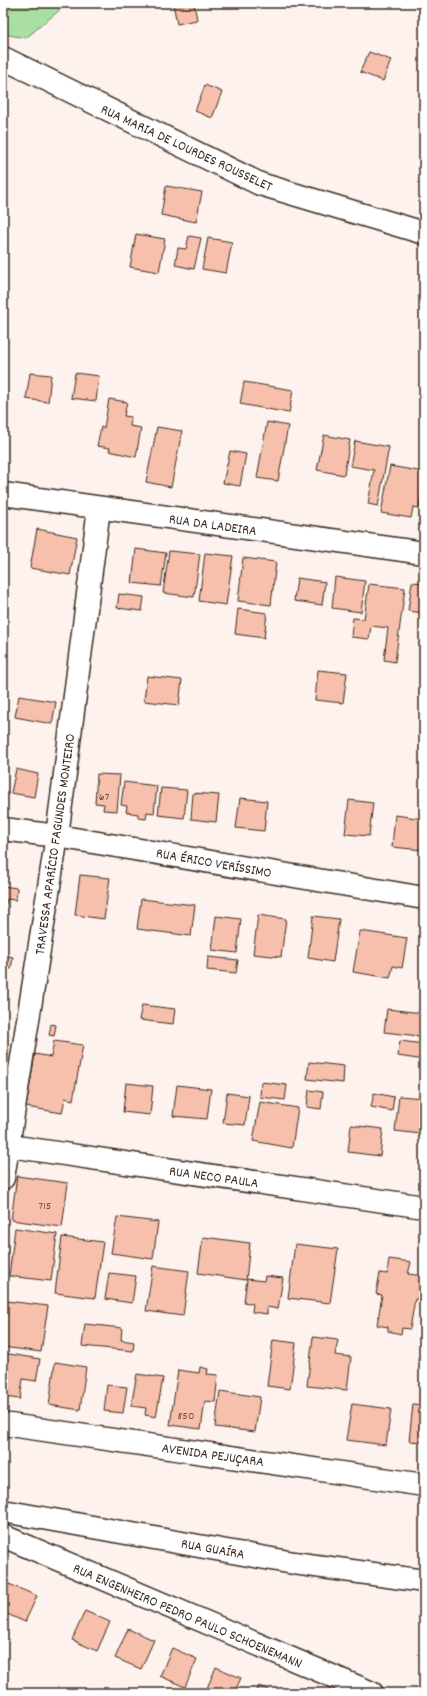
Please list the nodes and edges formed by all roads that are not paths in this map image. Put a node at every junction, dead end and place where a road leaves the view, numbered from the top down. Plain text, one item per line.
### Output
1 (3, 58) edge
2 (424, 233) edge
3 (3, 494) edge
4 (99, 508) junction
5 (424, 553) edge
6 (3, 829) edge
7 (57, 836) junction
8 (424, 898) edge
9 (5, 1146) edge
10 (3, 1178) edge
11 (424, 1207) edge
12 (3, 1424) edge
13 (424, 1485) edge
14 (3, 1511) edge
15 (3, 1536) edge
16 (424, 1581) edge
17 (372, 1693) edge

1 - 2 street, RUA MARIA DE LOURDES ROUSSELET
3 - 4 street, RUA DA LADEIRA
4 - 5 street, RUA DA LADEIRA
4 - 7 street, TRAVESSA APARÍCIO FAGUNDES MONTEIRO
6 - 7 street, RUA ÉRICO VERÍSSIMO
7 - 8 street, RUA ÉRICO VERÍSSIMO
7 - 9 street, TRAVESSA APARÍCIO FAGUNDES MONTEIRO
9 - 10 street, TRAVESSA APARÍCIO FAGUNDES MONTEIRO
9 - 11 street, RUA NECO PAULA
12 - 13 street, AVENIDA PEJUÇARA
14 - 16 street, RUA GUAÍRA
15 - 17 street, RUA ENGENHEIRO PEDRO PAULO SCHOENEMANN

